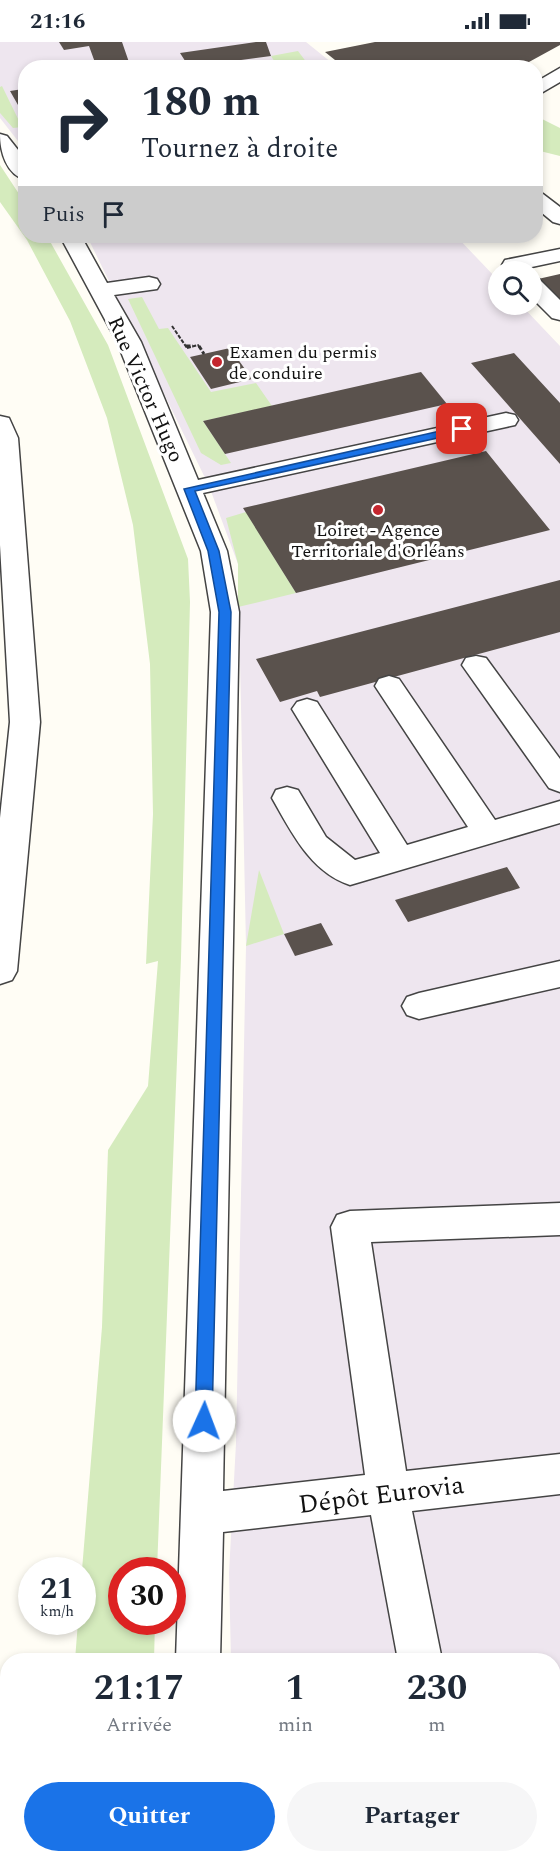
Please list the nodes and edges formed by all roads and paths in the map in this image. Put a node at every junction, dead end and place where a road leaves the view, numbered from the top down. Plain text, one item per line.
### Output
1 (560, 74) edge
2 (543, 85) edge
3 (0, 140) edge
4 (18, 164) edge
5 (543, 204) edge
6 (560, 218) edge
7 (75, 243) edge
8 (560, 255) edge
9 (532, 261) edge
10 (149, 284) dead end
11 (101, 290) junction
12 (542, 295) edge
13 (560, 313) edge
14 (172, 326) dead end
15 (204, 354) dead end
16 (506, 420) dead end
17 (0, 423) edge
18 (189, 489) junction
19 (476, 665) dead end
20 (389, 686) dead end
21 (307, 709) dead end
22 (560, 781) edge
23 (287, 798) dead end
24 (560, 812) edge
25 (488, 833) junction
26 (400, 859) junction
27 (0, 971) edge
28 (560, 974) edge
29 (419, 1006) dead end
30 (560, 1218) edge
31 (560, 1474) edge
32 (388, 1493) junction
33 (201, 1514) junction
34 (198, 1653) edge
35 (419, 1653) edge

1 - 2 street
3 - 4 street
5 - 6 street
7 - 11 street, Rue Victor Hugo
8 - 9 street
10 - 11 street
11 - 18 street, Rue Victor Hugo
12 - 13 street
14 - 15 path
16 - 18 street
17 - 27 street
18 - 33 street, Rue Victor Hugo
19 - 22 street
20 - 25 street
21 - 26 street
23 - 26 street
24 - 25 street
25 - 26 street
28 - 29 street
30 - 32 street
31 - 32 street, Dépôt Eurovia
32 - 33 street, Dépôt Eurovia
32 - 35 street
33 - 34 street, Rue Victor Hugo

